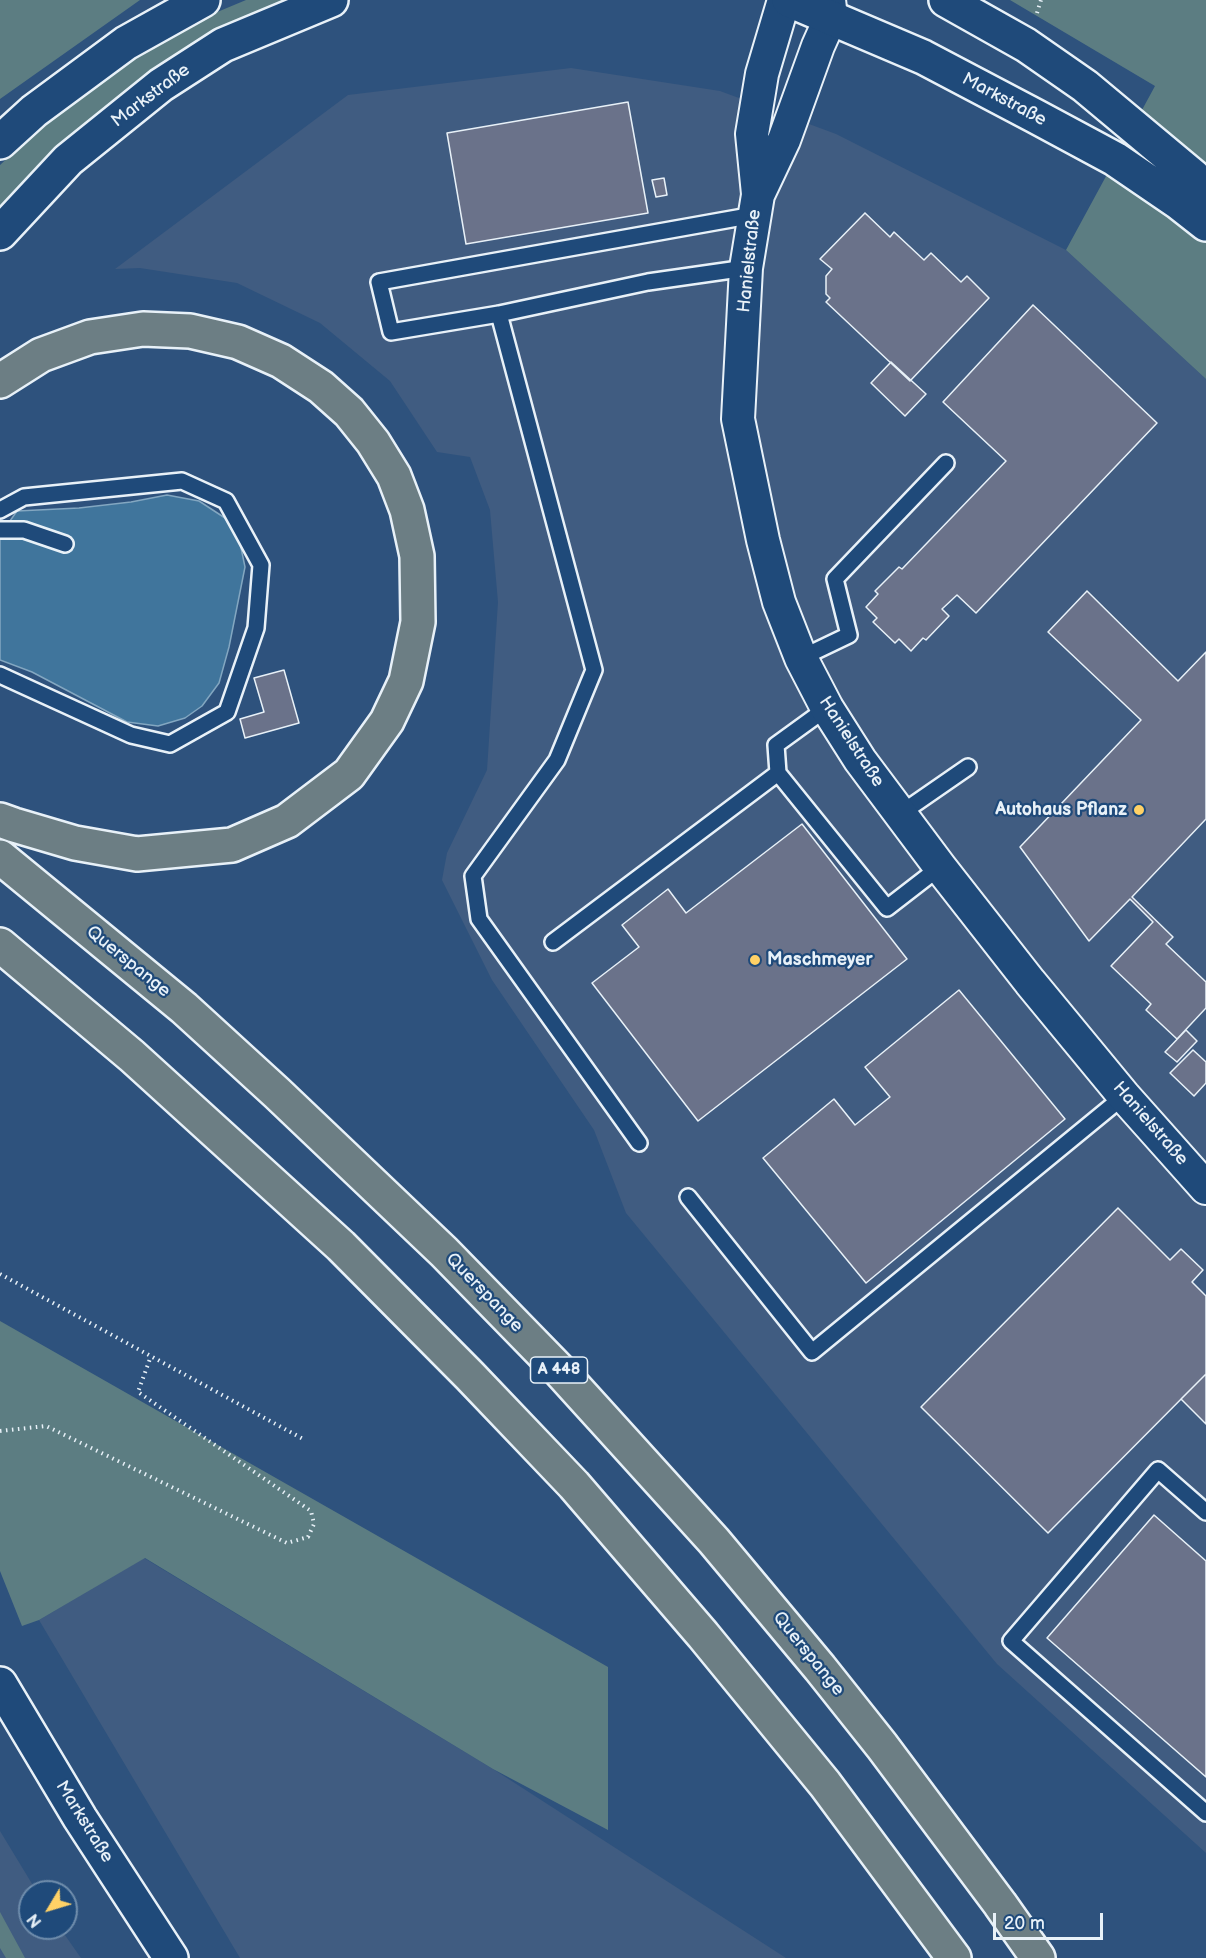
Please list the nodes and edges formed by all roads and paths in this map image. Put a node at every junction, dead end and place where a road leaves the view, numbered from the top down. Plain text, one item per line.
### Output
1 (203, 0) edge
2 (331, 0) edge
3 (784, 0) edge
4 (789, 0) edge
5 (946, 0) edge
6 (830, 8) edge
7 (0, 142) edge
8 (1206, 190) edge
9 (756, 205) junction
10 (1206, 224) edge
11 (0, 233) edge
12 (746, 268) junction
13 (499, 314) junction
14 (0, 381) edge
15 (946, 463) dead end
16 (0, 510) edge
17 (0, 530) edge
18 (65, 544) dead end
19 (801, 658) junction
20 (0, 675) edge
21 (826, 708) junction
22 (968, 767) dead end
23 (778, 773) junction
24 (900, 814) junction
25 (0, 820) edge
26 (0, 857) edge
27 (940, 867) junction
28 (553, 942) dead end
29 (0, 945) edge
30 (1124, 1096) junction
31 (639, 1143) dead end
32 (1206, 1188) edge
33 (687, 1197) dead end
34 (0, 1274) edge
35 (151, 1356) junction
36 (0, 1431) edge
37 (305, 1440) dead end
38 (1206, 1512) edge
39 (0, 1684) edge
40 (1206, 1813) edge
41 (171, 1958) edge
42 (954, 1958) edge
43 (1038, 1958) edge

1 - 7 main road
2 - 11 main road, Markstraße
3 - 9 street, Hanielstraße
4 - 6 main road, Markstraße
5 - 8 main road
6 - 9 street, Hanielstraße
6 - 10 main road, Markstraße
9 - 12 street, Hanielstraße
9 - 13 lane
12 - 13 lane
12 - 19 street, Hanielstraße
13 - 31 lane
14 - 25 highway
15 - 19 lane
16 - 20 lane
17 - 18 lane
19 - 21 street, Hanielstraße
21 - 23 lane
21 - 24 street, Hanielstraße
22 - 24 lane
23 - 27 lane
23 - 28 lane
24 - 27 street, Hanielstraße
26 - 43 highway, Querspange / A 448
27 - 30 street, Hanielstraße
29 - 42 highway
30 - 32 street, Hanielstraße
30 - 33 lane
34 - 35 path
35 - 36 path
35 - 37 path
38 - 40 lane
39 - 41 main road, Markstraße

